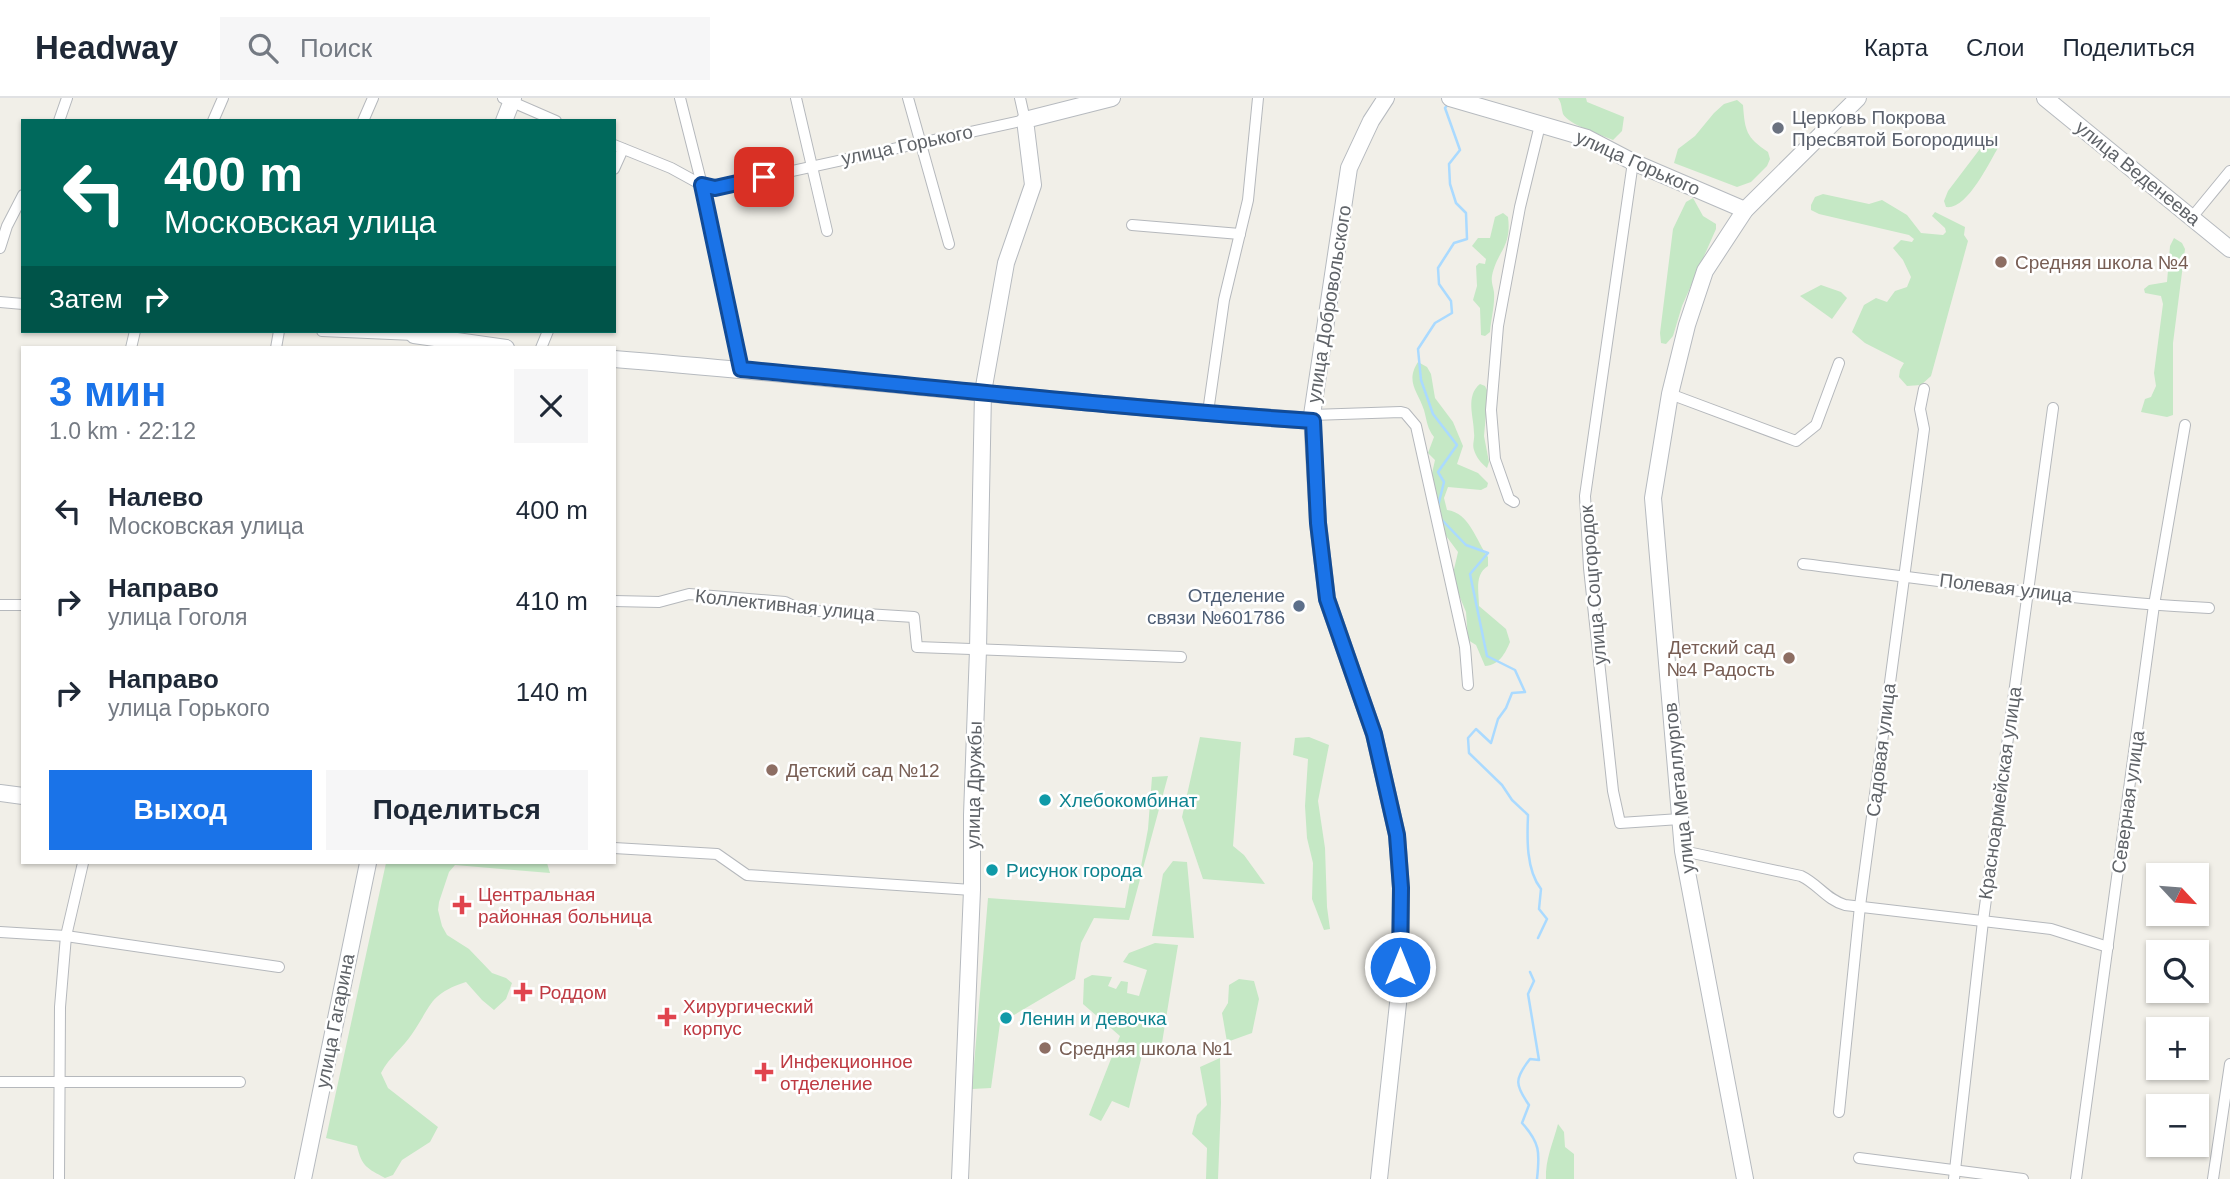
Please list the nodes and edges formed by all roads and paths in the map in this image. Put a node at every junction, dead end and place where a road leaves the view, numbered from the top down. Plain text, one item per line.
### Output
1 (67, 98) edge
2 (223, 98) edge
3 (373, 98) edge
4 (680, 98) edge
5 (796, 98) edge
6 (908, 98) edge
7 (1020, 98) edge
8 (1112, 98) edge
9 (1258, 98) edge
10 (1386, 98) edge
11 (1858, 98) edge
12 (2045, 98) edge
13 (509, 99) edge
14 (1454, 99) edge
15 (2063, 103) edge
16 (60, 119) edge
17 (214, 119) edge
18 (364, 119) edge
19 (504, 119) edge
20 (552, 119) edge
21 (1025, 120) junction
22 (1540, 125) junction
23 (919, 142) junction
24 (619, 147) edge
25 (1633, 162) junction
26 (812, 167) junction
27 (2230, 170) edge
28 (702, 185) junction
29 (21, 199) edge
30 (1745, 209) junction
31 (2193, 216) junction
32 (1132, 225) dead end
33 (827, 231) dead end
34 (1240, 234) junction
35 (949, 244) dead end
36 (0, 248) edge
37 (2230, 249) edge
38 (0, 302) edge
39 (21, 304) edge
40 (348, 333) edge
41 (414, 338) edge
42 (488, 346) edge
43 (616, 359) edge
44 (1839, 362) dead end
45 (741, 369) junction
46 (1924, 389) dead end
47 (983, 391) junction
48 (1670, 394) junction
49 (2053, 408) dead end
50 (1208, 412) junction
51 (1313, 418) junction
52 (2185, 425) dead end
53 (1514, 502) dead end
54 (1803, 564) dead end
55 (1903, 576) junction
56 (2027, 592) junction
57 (616, 601) edge
58 (0, 605) edge
59 (2154, 605) junction
60 (21, 606) edge
61 (2209, 608) dead end
62 (978, 650) junction
63 (1181, 657) dead end
64 (1468, 685) dead end
65 (0, 793) edge
66 (21, 796) edge
67 (1680, 818) junction
68 (616, 848) edge
69 (1683, 851) junction
70 (83, 864) edge
71 (368, 864) edge
72 (972, 890) junction
73 (1860, 906) junction
74 (1983, 921) junction
75 (0, 932) edge
76 (66, 936) junction
77 (2108, 947) junction
78 (279, 967) dead end
79 (2230, 1064) edge
80 (0, 1082) edge
81 (59, 1082) junction
82 (240, 1082) dead end
83 (1839, 1112) dead end
84 (1859, 1158) dead end
85 (1954, 1175) edge
86 (59, 1179) edge
87 (303, 1179) edge
88 (960, 1179) edge
89 (1379, 1179) edge
90 (1745, 1179) edge
91 (2023, 1179) edge
92 (2076, 1179) edge
93 (2213, 1179) edge

1 - 16 street
2 - 17 street
3 - 18 street
4 - 28 street
5 - 26 street
6 - 23 street
7 - 21 street
8 - 21 street, улица Горького
9 - 34 street
10 - 51 street, улица Добровольского
11 - 30 street, улица Металлургов
12 - 15 street, улица Веденеева
13 - 19 street
13 - 20 street
14 - 22 street, улица Горького
15 - 31 street, улица Веденеева
21 - 23 street, улица Горького
21 - 47 street, улица Дружбы
22 - 25 street, улица Горького
22 - 53 street
23 - 26 street, улица Горького
23 - 35 street
24 - 28 street
25 - 30 street, улица Горького
25 - 67 street, улица Соцгородок
26 - 28 street, улица Горького
26 - 33 street
27 - 31 street
28 - 45 street
29 - 36 street
30 - 48 street, улица Металлургов
31 - 37 street, улица Веденеева
32 - 34 street
34 - 50 street
38 - 39 street
40 - 41 street
41 - 42 street
43 - 45 street
44 - 48 street
45 - 47 street
46 - 55 street, Садовая улица
47 - 50 street
47 - 62 street, улица Дружбы
48 - 67 street, улица Металлургов
49 - 56 street, Красноармейская улица
50 - 51 street
51 - 64 street
51 - 89 street, улица Добровольского
52 - 59 street, Северная улица
54 - 55 street, Полевая улица
55 - 56 street, Полевая улица
55 - 73 street, Садовая улица
56 - 59 street, Полевая улица
56 - 74 street, Красноармейская улица
57 - 62 street, Коллективная улица
58 - 60 street
59 - 61 street, Полевая улица
59 - 77 street, Северная улица
62 - 63 street, Коллективная улица
62 - 72 street, улица Дружбы
65 - 66 street
67 - 69 street, улица Металлургов
68 - 72 street
69 - 73 street
69 - 90 street, улица Металлургов
70 - 76 street
71 - 87 street, улица Гагарина
72 - 88 street, улица Дружбы
73 - 74 street
73 - 83 street, Садовая улица
74 - 77 street
74 - 85 street, Красноармейская улица
75 - 76 street
76 - 78 street
76 - 81 street
77 - 92 street, Северная улица
79 - 93 street
80 - 81 street
81 - 82 street
81 - 86 street
84 - 85 street
85 - 91 street

